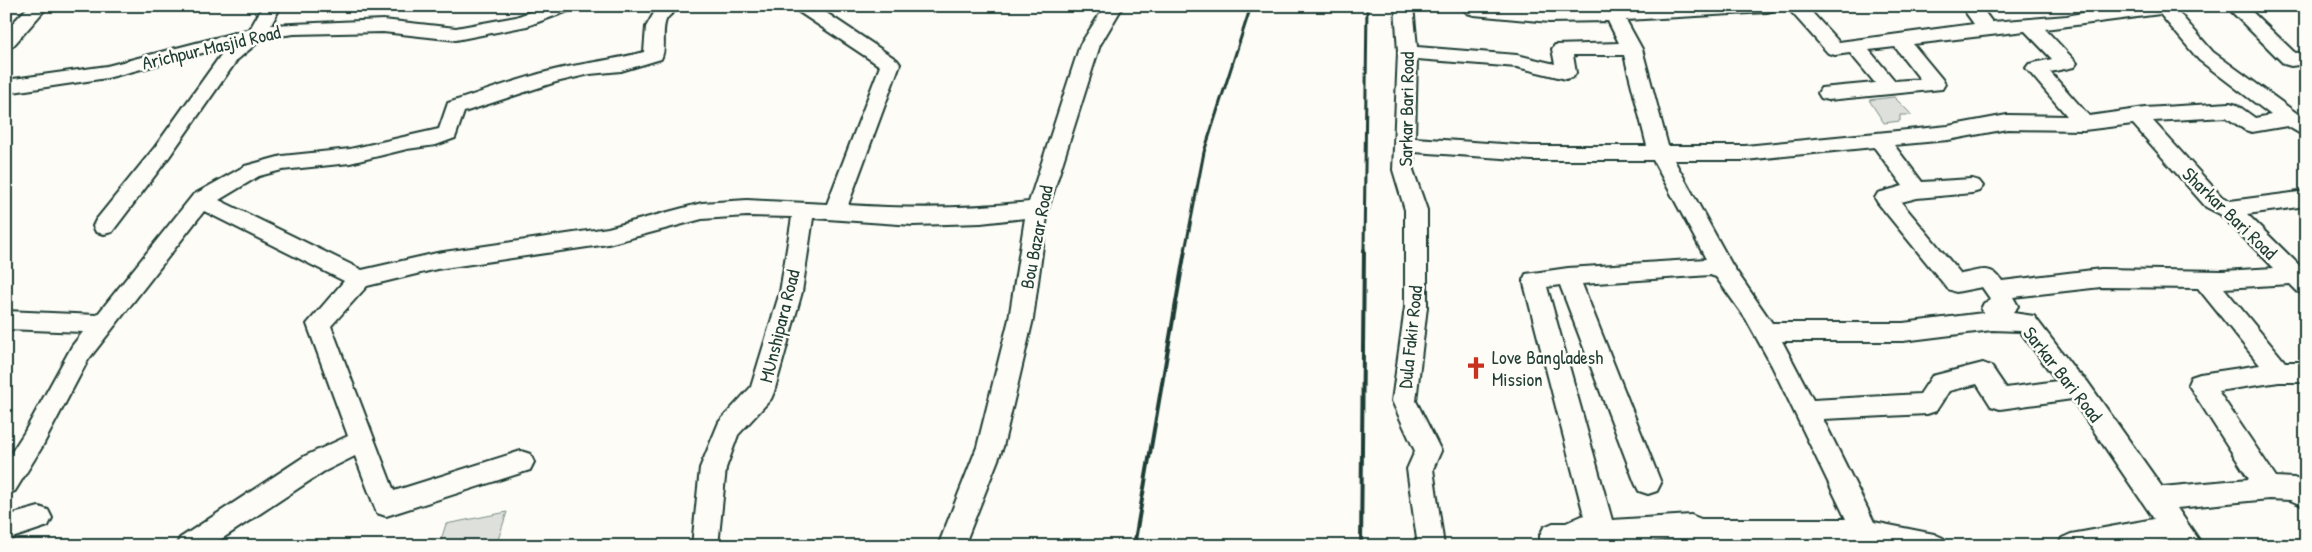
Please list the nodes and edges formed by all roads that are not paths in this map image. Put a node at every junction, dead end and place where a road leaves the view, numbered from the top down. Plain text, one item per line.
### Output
1 (39, 6) edge
2 (272, 6) edge
3 (564, 6) edge
4 (671, 6) edge
5 (803, 6) edge
6 (1114, 6) edge
7 (1404, 6) edge
8 (1470, 6) edge
9 (1767, 6) edge
10 (1795, 6) edge
11 (1970, 6) edge
12 (2053, 6) edge
13 (2158, 6) edge
14 (2163, 6) edge
15 (2235, 6) edge
16 (1670, 9) edge
17 (1520, 10) edge
18 (1547, 11) edge
19 (1614, 15) junction
20 (2067, 22) junction
21 (2030, 25) junction
22 (1987, 28) junction
23 (257, 33) junction
24 (1900, 40) junction
25 (6, 42) edge
26 (1855, 46) junction
27 (1632, 49) junction
28 (1408, 52) junction
29 (2306, 58) edge
30 (6, 87) edge
31 (1890, 88) junction
32 (1828, 93) dead end
33 (2138, 117) junction
34 (2084, 122) junction
35 (2298, 124) edge
36 (1879, 140) junction
37 (1405, 144) junction
38 (1660, 152) junction
39 (1972, 186) dead end
40 (1917, 190) junction
41 (201, 200) junction
42 (2299, 200) dead end
43 (1037, 209) junction
44 (2228, 209) junction
45 (804, 210) junction
46 (1416, 210) joint
47 (835, 212) junction
48 (104, 226) dead end
49 (1724, 271) junction
50 (1568, 276) junction
51 (360, 279) junction
52 (2203, 279) junction
53 (2302, 279) edge
54 (1996, 290) junction
55 (6, 320) edge
56 (2002, 322) junction
57 (104, 324) junction
58 (1765, 332) junction
59 (2279, 372) junction
60 (2306, 372) edge
61 (2078, 388) junction
62 (1807, 410) junction
63 (362, 441) junction
64 (521, 462) dead end
65 (6, 483) edge
66 (1648, 483) dead end
67 (2269, 488) junction
68 (2306, 496) edge
69 (2155, 499) junction
70 (39, 518) dead end
71 (6, 528) edge
72 (1865, 531) junction
73 (2183, 536) edge
74 (1699, 538) edge
75 (1553, 541) edge
76 (2112, 542) edge
77 (190, 546) edge
78 (705, 546) edge
79 (951, 546) edge
80 (1431, 546) edge
81 (1934, 546) edge
82 (2071, 546) edge

1 - 25 street
2 - 23 street
3 - 23 street, Arichpur Masjid Road
4 - 41 street
5 - 47 street
6 - 43 street, Bou Bazar Road
7 - 28 street, Sarkar Bari Road
8 - 17 street
9 - 16 street
10 - 26 street
11 - 22 street
12 - 20 street
13 - 20 street
14 - 35 street
15 - 29 street
16 - 19 street
17 - 18 street
18 - 19 street
19 - 27 street
20 - 21 street
21 - 22 street
21 - 34 street
22 - 24 street
23 - 30 street, Arichpur Masjid Road
23 - 48 street
24 - 26 street
24 - 31 street
26 - 31 street
27 - 28 street
27 - 38 street
28 - 37 street, Sarkar Bari Road
31 - 32 street
33 - 34 street
33 - 35 street
33 - 44 street, Sharkar Bari Road
34 - 36 street
36 - 38 street
36 - 40 street
37 - 38 street
37 - 46 street, Sarkar Bari Road
38 - 49 street
39 - 40 street
40 - 54 street
41 - 51 street
41 - 57 street
42 - 44 street
43 - 47 street
43 - 79 street, Bou Bazar Road
44 - 53 street, Sharkar Bari Road
45 - 47 street
45 - 51 street
45 - 78 street, MUnshipara Road
46 - 80 street, Dula Fakir Road
49 - 50 street
49 - 58 street
50 - 66 street
50 - 75 street
51 - 63 street
52 - 53 street
52 - 54 street
52 - 59 street
54 - 56 street, Sarkar Bari Road
55 - 57 street
56 - 58 street
56 - 61 street, Sarkar Bari Road
57 - 65 street
58 - 62 street
59 - 60 street
59 - 67 street
61 - 62 street
61 - 69 street, Sarkar Bari Road
62 - 72 street
63 - 64 street
63 - 77 street
67 - 68 street
67 - 69 street
69 - 73 street, Sarkar Bari Road
70 - 71 street
72 - 74 street
72 - 81 street
73 - 76 street, Sarkar Bari Road
74 - 75 street
76 - 82 street, Sarkar Bari Road

